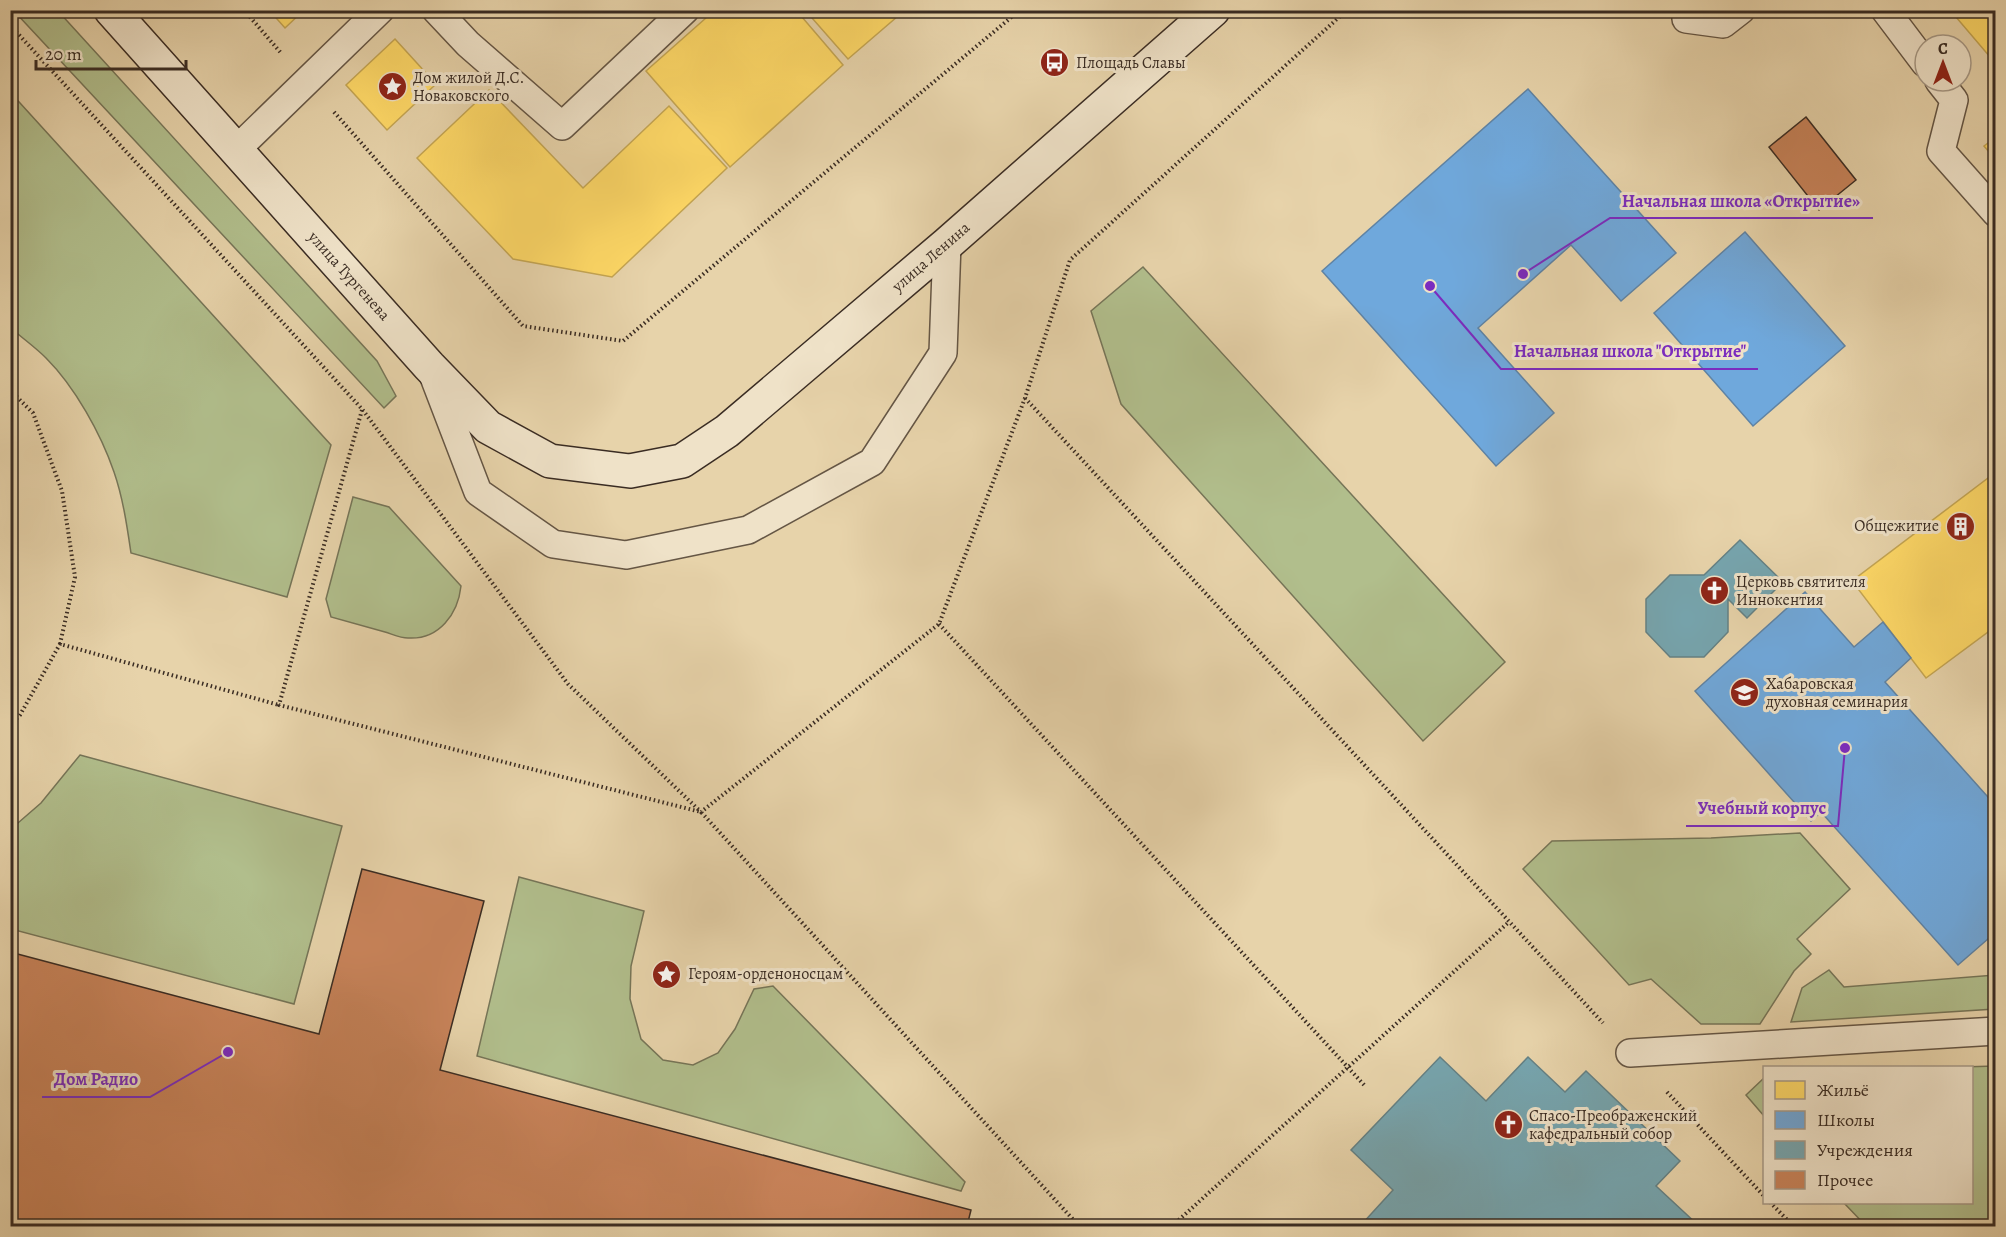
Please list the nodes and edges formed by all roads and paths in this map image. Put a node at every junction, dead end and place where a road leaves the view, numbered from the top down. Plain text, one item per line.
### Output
1 (111, 10) edge
2 (244, 10) edge
3 (381, 10) edge
4 (436, 10) edge
5 (685, 10) edge
6 (1020, 10) edge
7 (1213, 10) edge
8 (1337, 10) edge
9 (1347, 10) edge
10 (1741, 10) edge
11 (1885, 10) edge
12 (1341, 15) junction
13 (1686, 20) dead end
14 (10, 25) edge
15 (1913, 47) edge
16 (306, 81) junction
17 (1949, 93) edge
18 (236, 150) junction
19 (1995, 213) edge
20 (947, 244) junction
21 (429, 366) junction
22 (10, 390) edge
23 (1025, 398) junction
24 (362, 409) junction
25 (630, 471) joint
26 (939, 624) junction
27 (60, 644) junction
28 (279, 705) junction
29 (10, 725) edge
30 (701, 812) junction
31 (1995, 1031) edge
32 (1630, 1053) dead end
33 (1348, 1067) junction
34 (1366, 1087) dead end
35 (1771, 1204) edge
36 (1079, 1227) edge
37 (1172, 1227) edge
38 (1792, 1227) edge

1 - 18 main road, улица Тургенева
2 - 16 path
3 - 16 lane
4 - 5 lane
6 - 16 path
7 - 20 main road, улица Ленина
8 - 12 path
9 - 12 path
10 - 13 lane
11 - 15 lane
12 - 23 path
14 - 24 path
16 - 18 lane
17 - 19 lane
18 - 21 main road, улица Тургенева
20 - 21 lane
20 - 25 main road, улица Ленина
21 - 25 main road, улица Тургенева
22 - 27 path
23 - 26 path
23 - 33 path
24 - 28 path
24 - 30 path
26 - 30 path
26 - 33 path
27 - 28 path
27 - 29 path
28 - 30 path
30 - 36 path
31 - 32 lane
33 - 34 path
33 - 37 path
35 - 38 path

